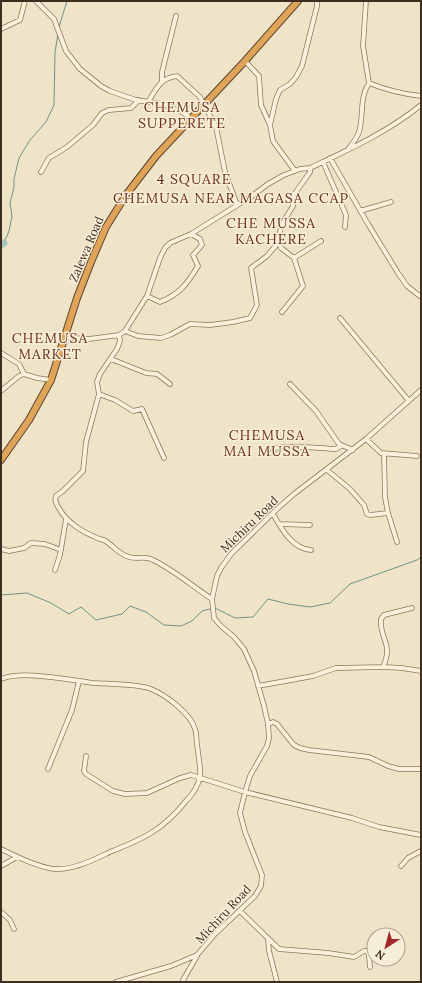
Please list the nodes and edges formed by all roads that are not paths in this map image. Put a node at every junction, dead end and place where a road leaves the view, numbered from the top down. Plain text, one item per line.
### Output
1 (25, 1) edge
2 (36, 1) edge
3 (298, 1) edge
4 (317, 1) edge
5 (366, 1) edge
6 (176, 16) dead end
7 (1, 29) edge
8 (245, 61) junction
9 (162, 81) junction
10 (369, 83) junction
11 (421, 96) edge
12 (139, 100) junction
13 (148, 102) junction
14 (204, 103) junction
15 (421, 105) edge
16 (191, 118) junction
17 (270, 125) junction
18 (349, 149) junction
19 (330, 158) junction
20 (323, 162) junction
21 (310, 168) junction
22 (295, 171) junction
23 (41, 172) dead end
24 (391, 202) dead end
25 (237, 205) junction
26 (360, 211) junction
27 (345, 228) dead end
28 (191, 234) junction
29 (321, 241) dead end
30 (278, 243) junction
31 (294, 258) junction
32 (147, 296) junction
33 (421, 297) edge
34 (282, 312) dead end
35 (340, 318) dead end
36 (125, 331) junction
37 (118, 335) junction
38 (64, 336) junction
39 (1, 353) edge
40 (111, 359) junction
41 (24, 374) junction
42 (50, 380) junction
43 (170, 384) dead end
44 (290, 384) dead end
45 (421, 390) edge
46 (1, 391) edge
47 (99, 394) junction
48 (409, 401) junction
49 (366, 439) junction
50 (341, 446) junction
51 (352, 450) junction
52 (272, 453) dead end
53 (384, 454) junction
54 (416, 456) dead end
55 (164, 458) dead end
56 (1, 460) edge
57 (327, 470) junction
58 (388, 513) junction
59 (273, 514) junction
60 (66, 519) junction
61 (279, 524) junction
62 (310, 525) dead end
63 (397, 542) dead end
64 (1, 549) edge
65 (61, 550) junction
66 (312, 550) dead end
67 (55, 570) dead end
68 (212, 599) junction
69 (412, 608) dead end
70 (383, 667) junction
71 (421, 671) edge
72 (1, 679) edge
73 (79, 681) junction
74 (258, 686) junction
75 (268, 724) junction
76 (86, 756) dead end
77 (48, 769) dead end
78 (421, 769) edge
79 (200, 777) junction
80 (245, 792) junction
81 (421, 835) edge
82 (1, 849) edge
83 (421, 851) edge
84 (16, 857) junction
85 (1, 866) edge
86 (401, 866) dead end
87 (240, 911) junction
88 (1, 912) edge
89 (14, 929) dead end
90 (268, 940) junction
91 (366, 951) edge
92 (197, 955) junction
93 (183, 981) edge
94 (116, 982) edge
95 (277, 982) edge

1 - 7 street
2 - 12 street
3 - 8 highway, Zalewa Road
4 - 17 street
5 - 10 street
6 - 9 street
8 - 14 highway, Zalewa Road
8 - 17 street
9 - 13 street
9 - 14 street
10 - 11 street
10 - 18 street
12 - 13 street
12 - 23 street
13 - 16 street
14 - 16 highway, Zalewa Road
14 - 25 street
15 - 18 street
16 - 38 highway, Zalewa Road
17 - 22 street
18 - 19 street
19 - 20 street
19 - 26 street
20 - 21 street
20 - 27 street
21 - 22 street
21 - 30 street
22 - 25 street
24 - 26 street
25 - 28 street
26 - 33 street
28 - 32 street
28 - 32 street
29 - 31 street
30 - 31 street
30 - 36 street
31 - 34 street
32 - 36 street
35 - 48 street
36 - 37 street
37 - 38 street
37 - 40 street
38 - 42 highway, Zalewa Road
39 - 41 street
40 - 43 street
40 - 47 street
41 - 42 street
41 - 46 street
42 - 56 highway, Zalewa Road
44 - 50 street
45 - 48 street, Michiru Road
47 - 55 street
47 - 60 street
48 - 49 street, Michiru Road
49 - 51 street, Michiru Road
49 - 53 street
50 - 51 street
50 - 52 street
51 - 57 street, Michiru Road
53 - 54 street
53 - 58 street
57 - 58 street
57 - 59 street, Michiru Road
58 - 63 street
59 - 61 street
59 - 68 street, Michiru Road
60 - 65 street
60 - 68 street
61 - 62 street
61 - 66 street
64 - 65 street
65 - 67 street
68 - 74 street, Michiru Road
69 - 70 street
70 - 71 street
70 - 74 street
72 - 73 street
73 - 77 street
73 - 79 street
74 - 75 street, Michiru Road
75 - 78 street
75 - 80 street, Michiru Road
76 - 79 street
79 - 80 street
79 - 84 street
80 - 81 street
80 - 87 street, Michiru Road
82 - 84 street
83 - 86 street
84 - 85 street
87 - 90 street
87 - 92 street, Michiru Road
88 - 89 street
90 - 91 street
90 - 95 street
92 - 93 street
92 - 94 street, Michiru Road

